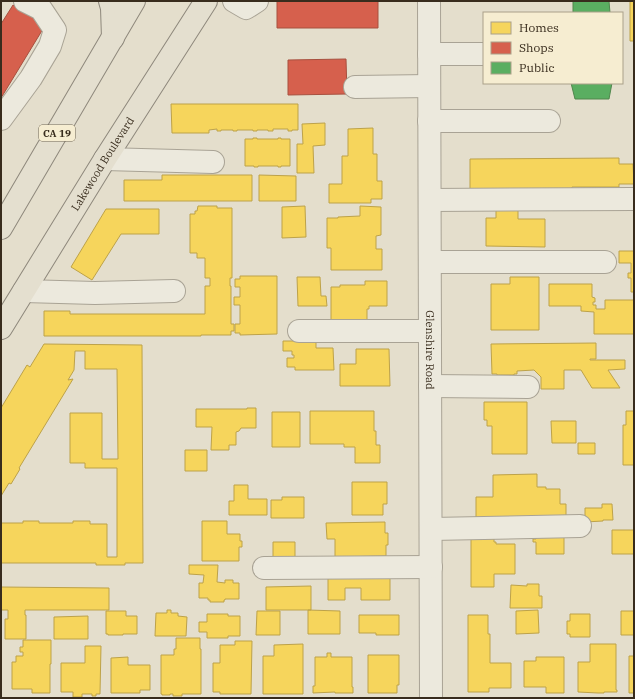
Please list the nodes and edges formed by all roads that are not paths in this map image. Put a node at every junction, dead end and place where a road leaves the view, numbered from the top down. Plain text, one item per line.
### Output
1 (25, 1) edge
2 (110, 1) edge
3 (134, 1) edge
4 (206, 1) edge
5 (234, 1) edge
6 (257, 1) edge
7 (429, 1) edge
8 (113, 38) junction
9 (429, 54) junction
10 (483, 54) edge
11 (430, 86) junction
12 (355, 87) dead end
13 (1, 120) edge
14 (430, 121) junction
15 (549, 121) dead end
16 (105, 159) junction
17 (213, 162) dead end
18 (634, 199) edge
19 (430, 200) junction
20 (1, 228) edge
21 (430, 262) junction
22 (605, 262) dead end
23 (174, 290) dead end
24 (24, 291) junction
25 (1, 328) edge
26 (299, 331) dead end
27 (430, 331) junction
28 (430, 386) junction
29 (528, 387) dead end
30 (580, 526) dead end
31 (431, 529) junction
32 (431, 567) junction
33 (264, 568) dead end
34 (431, 698) edge

1 - 13 street
2 - 8 main road
3 - 8 main road, CA 19
4 - 16 main road, Lakewood Boulevard
5 - 6 street
7 - 9 street, Glenshire Road
8 - 20 main road, CA 19
9 - 10 street
9 - 11 street, Glenshire Road
11 - 12 street
11 - 14 street, Glenshire Road
14 - 15 street
14 - 19 street, Glenshire Road
16 - 17 street
16 - 24 main road, Lakewood Boulevard
18 - 19 street
19 - 21 street, Glenshire Road
21 - 22 street
21 - 27 street, Glenshire Road
23 - 24 street
24 - 25 main road, Lakewood Boulevard
26 - 27 street
27 - 28 street, Glenshire Road
28 - 29 street
28 - 31 street, Glenshire Road
30 - 31 street
31 - 32 street, Glenshire Road
32 - 33 street
32 - 34 street, Glenshire Road

